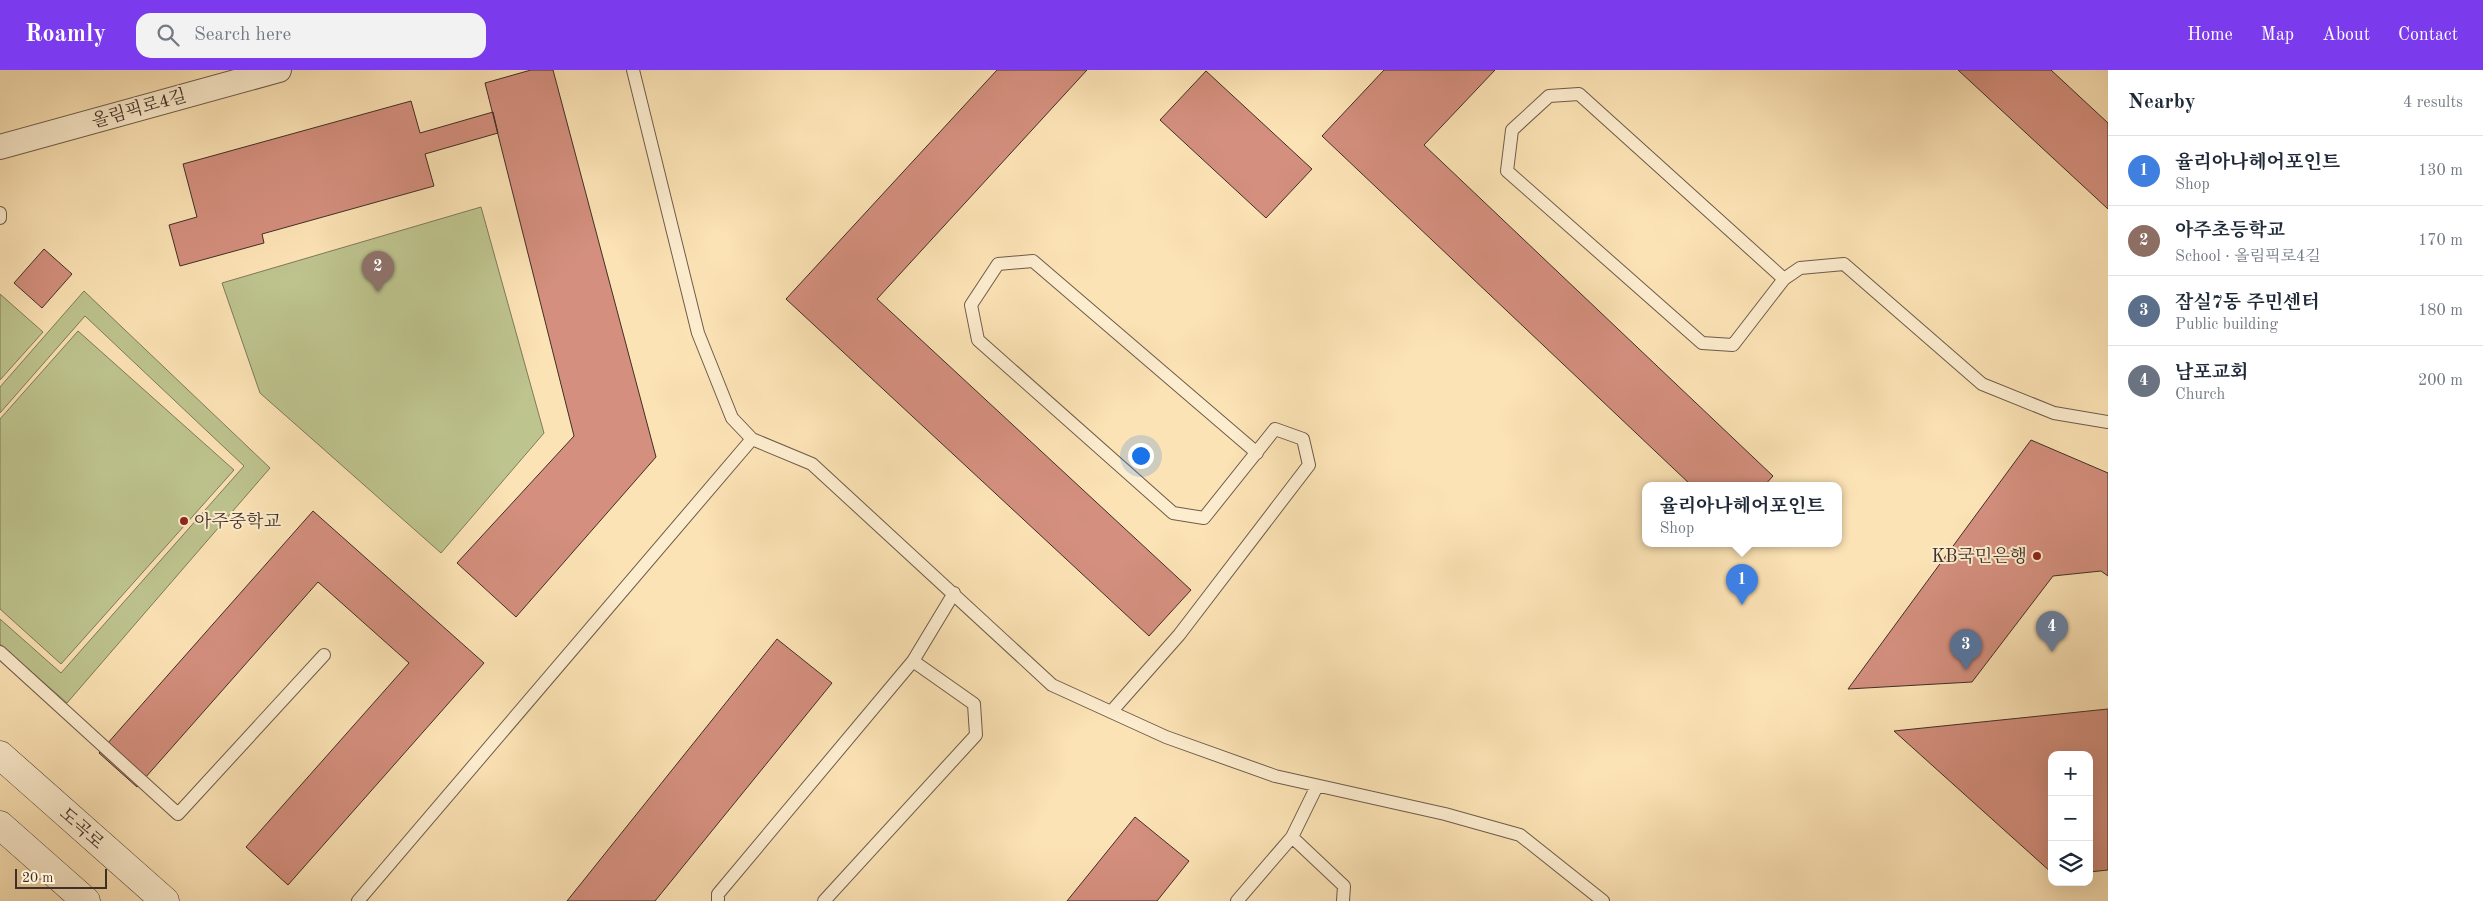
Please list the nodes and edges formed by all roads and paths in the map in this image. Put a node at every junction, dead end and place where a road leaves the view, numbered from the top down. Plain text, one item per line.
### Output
1 (279, 70) edge
2 (633, 70) edge
3 (222, 77) edge
4 (0, 147) edge
5 (0, 213) edge
6 (0, 218) edge
7 (1784, 278) junction
8 (2108, 422) edge
9 (752, 439) junction
10 (1256, 453) junction
11 (954, 593) junction
12 (0, 652) edge
13 (324, 655) dead end
14 (912, 661) junction
15 (1111, 712) junction
16 (0, 755) edge
17 (1317, 786) junction
18 (0, 825) edge
19 (1292, 838) junction
20 (86, 901) edge
21 (165, 901) edge
22 (358, 901) edge
23 (718, 901) edge
24 (824, 901) edge
25 (1236, 901) edge
26 (1344, 901) edge
27 (1602, 901) edge

1 - 3 street, 올림픽로4길
2 - 9 lane
3 - 4 street, 올림픽로4길
5 - 6 lane
7 - 7 lane
7 - 8 lane
9 - 11 lane
9 - 22 lane
10 - 10 lane
10 - 15 lane
11 - 14 lane
11 - 15 lane
12 - 13 lane
14 - 23 lane
14 - 24 lane
15 - 17 lane
16 - 21 main road, 도곡로
17 - 19 lane
17 - 27 lane
18 - 20 main road
19 - 25 lane
19 - 26 lane

